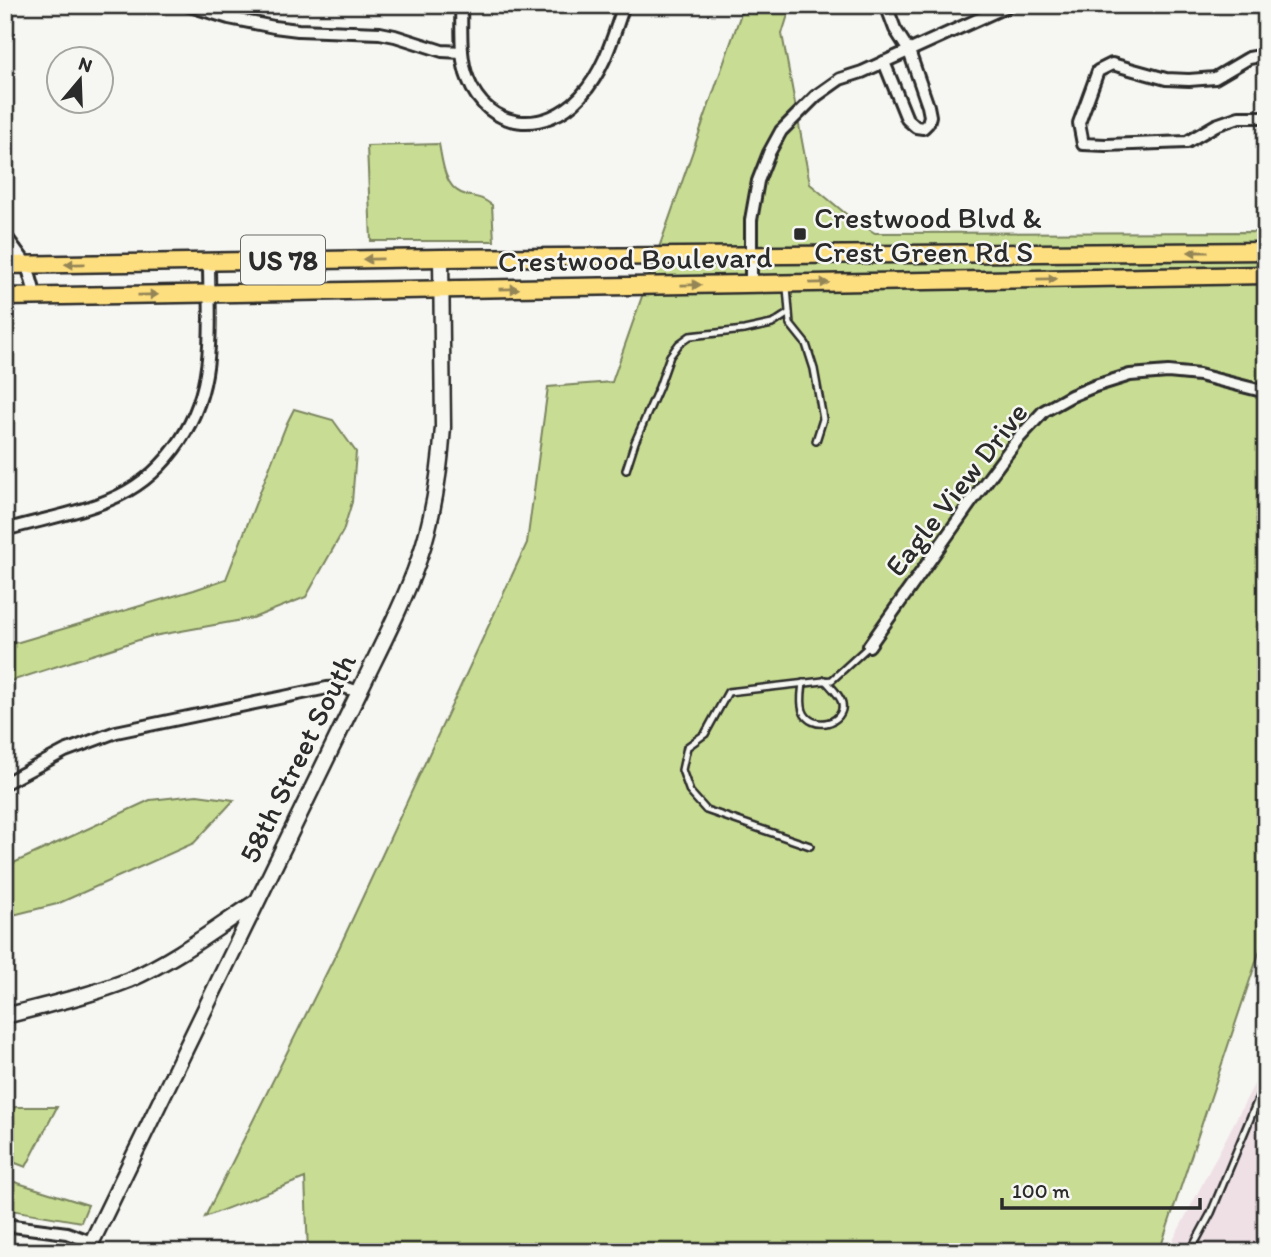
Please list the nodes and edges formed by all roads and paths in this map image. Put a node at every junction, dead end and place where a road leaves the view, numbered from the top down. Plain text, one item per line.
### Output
1 (187, 5) edge
2 (461, 5) edge
3 (624, 5) edge
4 (887, 5) edge
5 (1010, 5) edge
6 (909, 51) junction
7 (462, 52) junction
8 (1266, 55) edge
9 (884, 62) junction
10 (1266, 117) edge
11 (5, 235) edge
12 (1266, 251) edge
13 (751, 256) junction
14 (441, 258) junction
15 (209, 261) junction
16 (5, 265) edge
17 (27, 265) junction
18 (1266, 275) edge
19 (751, 284) junction
20 (787, 284) junction
21 (441, 290) junction
22 (209, 294) junction
23 (5, 297) edge
24 (36, 297) junction
25 (789, 313) junction
26 (1266, 392) edge
27 (817, 441) dead end
28 (626, 470) dead end
29 (5, 530) edge
30 (869, 646) joint
31 (825, 680) junction
32 (803, 683) junction
33 (359, 692) junction
34 (5, 783) edge
35 (810, 846) dead end
36 (258, 901) junction
37 (5, 1016) edge
38 (1266, 1080) edge
39 (5, 1225) edge
40 (89, 1247) edge
41 (1190, 1252) edge

1 - 7 street
2 - 7 street
3 - 7 street
4 - 6 street
5 - 6 street
6 - 9 street
6 - 9 street
8 - 10 street
9 - 13 street
11 - 17 street
12 -> 13 main road, Crestwood Boulevard / US 78
13 - 14 main road, Crestwood Boulevard / US 78
13 - 19 street
14 -> 15 main road, Crestwood Boulevard / US 78
14 - 21 street, 58th Street South
15 -> 17 main road, Crestwood Boulevard / US 78
15 - 22 street
16 - 17 main road, Crestwood Boulevard / US 78
17 - 24 street
20 -> 18 main road, Crestwood Boulevard / US 78
19 - 20 main road, Crestwood Boulevard / US 78
21 -> 19 main road, Crestwood Boulevard / US 78
20 - 25 lane
21 - 22 main road, Crestwood Boulevard / US 78
21 - 33 street, 58th Street South
24 -> 22 main road, Crestwood Boulevard / US 78
22 - 29 street
23 - 24 main road, Crestwood Boulevard / US 78
25 - 27 lane
25 - 28 lane
26 - 30 street, Eagle View Drive
30 - 31 lane
31 - 32 lane
31 - 32 lane
32 - 35 lane
33 - 34 street
33 - 36 street, 58th Street South
36 - 37 street
36 - 40 street, 58th Street South
38 - 41 lane
39 - 40 street

